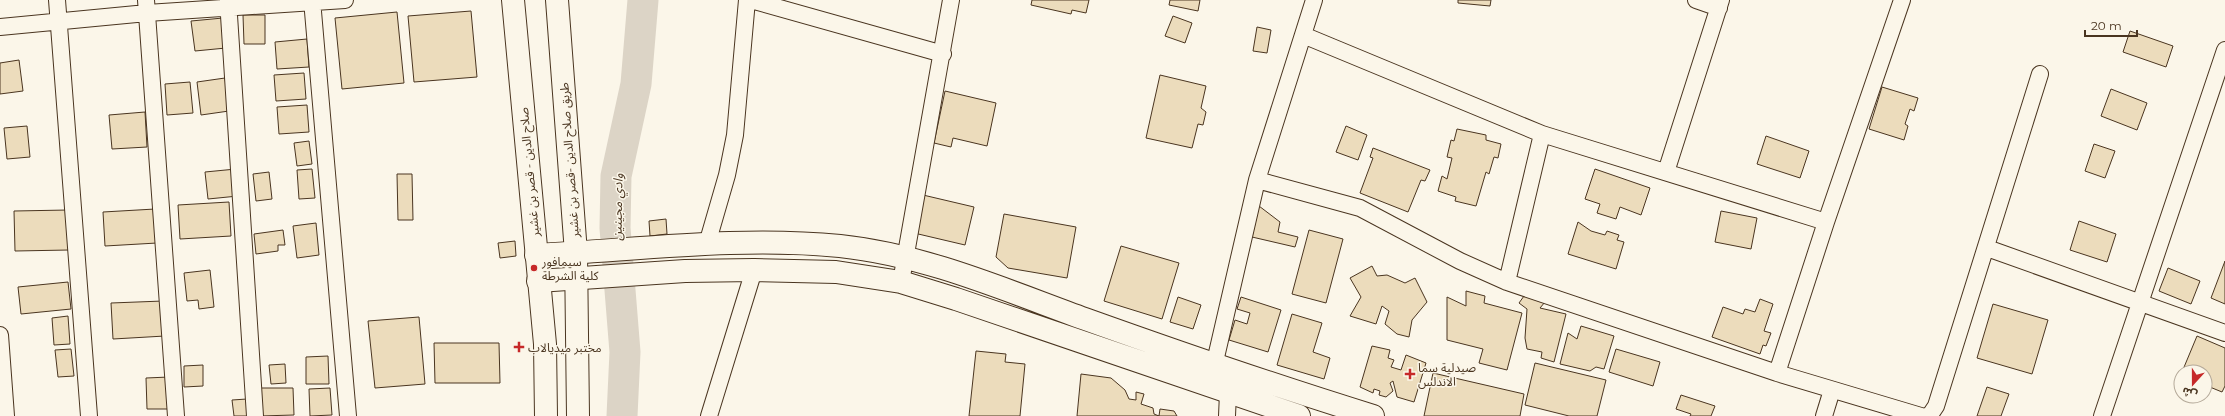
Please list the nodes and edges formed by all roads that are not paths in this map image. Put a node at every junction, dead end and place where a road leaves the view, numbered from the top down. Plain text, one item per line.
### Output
1 (57, 0) edge
2 (345, 0) edge
3 (513, 0) edge
4 (556, 0) edge
5 (747, 0) edge
6 (751, 0) edge
7 (951, 0) edge
8 (1314, 0) edge
9 (1696, 0) edge
10 (1902, 0) edge
11 (312, 2) edge
12 (228, 4) edge
13 (1720, 4) edge
14 (147, 7) edge
15 (59, 21) junction
16 (0, 27) edge
17 (1303, 35) junction
18 (2225, 50) edge
19 (943, 54) junction
20 (2040, 74) dead end
21 (1542, 134) junction
22 (1666, 172) junction
23 (1257, 180) junction
24 (1826, 222) junction
25 (707, 244) junction
26 (1987, 248) junction
27 (586, 253) junction
28 (536, 255) junction
29 (906, 257) junction
30 (754, 270) junction
31 (576, 279) junction
32 (538, 281) junction
33 (901, 282) junction
34 (1507, 282) junction
35 (2141, 303) junction
36 (2225, 333) edge
37 (0, 335) edge
38 (1214, 366) junction
39 (1777, 373) junction
40 (1832, 390) junction
41 (1228, 393) junction
42 (6, 416) edge
43 (89, 416) edge
44 (176, 416) edge
45 (255, 416) edge
46 (348, 416) edge
47 (546, 416) edge
48 (578, 416) edge
49 (709, 416) edge
50 (1227, 416) edge
51 (1299, 416) edge
52 (1373, 416) edge
53 (1824, 416) edge
54 (1921, 416) edge
55 (1926, 416) edge
56 (2102, 416) edge

1 - 15 street
2 - 11 street
3 - 28 main road, صلاح الدين - قصر بن غشير
4 - 27 main road, طريق صلاح الدين -قصر بن غشير
5 - 25 street
6 - 19 street
7 - 19 street
8 - 17 street
9 - 13 street
10 - 24 street
11 - 12 street
11 - 46 street
12 - 14 street
12 - 45 street
13 - 22 street
14 - 15 street
14 - 44 street
15 - 16 street
15 - 43 street
17 - 21 street
17 - 23 street
18 - 35 street
19 - 29 street
20 - 26 street
21 - 22 street
21 - 34 street
22 - 24 street
23 - 34 street
23 - 38 street
24 - 39 street
25 - 27 main road
25 - 29 main road
26 - 35 street
26 - 55 street
27 - 28 main road
27 - 31 main road, طريق صلاح الدين -قصر بن غشير
28 - 32 main road, صلاح الدين - قصر بن غشير
29 - 33 street
29 - 38 main road
30 - 31 main road
30 - 33 main road
30 - 49 street
31 - 32 main road
31 - 48 main road, طريق صلاح الدين -قصر بن غشير
32 - 47 main road, صلاح الدين - قصر بن غشير
33 - 41 main road
34 - 39 street
35 - 36 street
35 - 56 street
37 - 42 street
38 - 52 main road
39 - 40 street
40 - 53 street
40 - 54 street
41 - 50 street
41 - 51 main road

